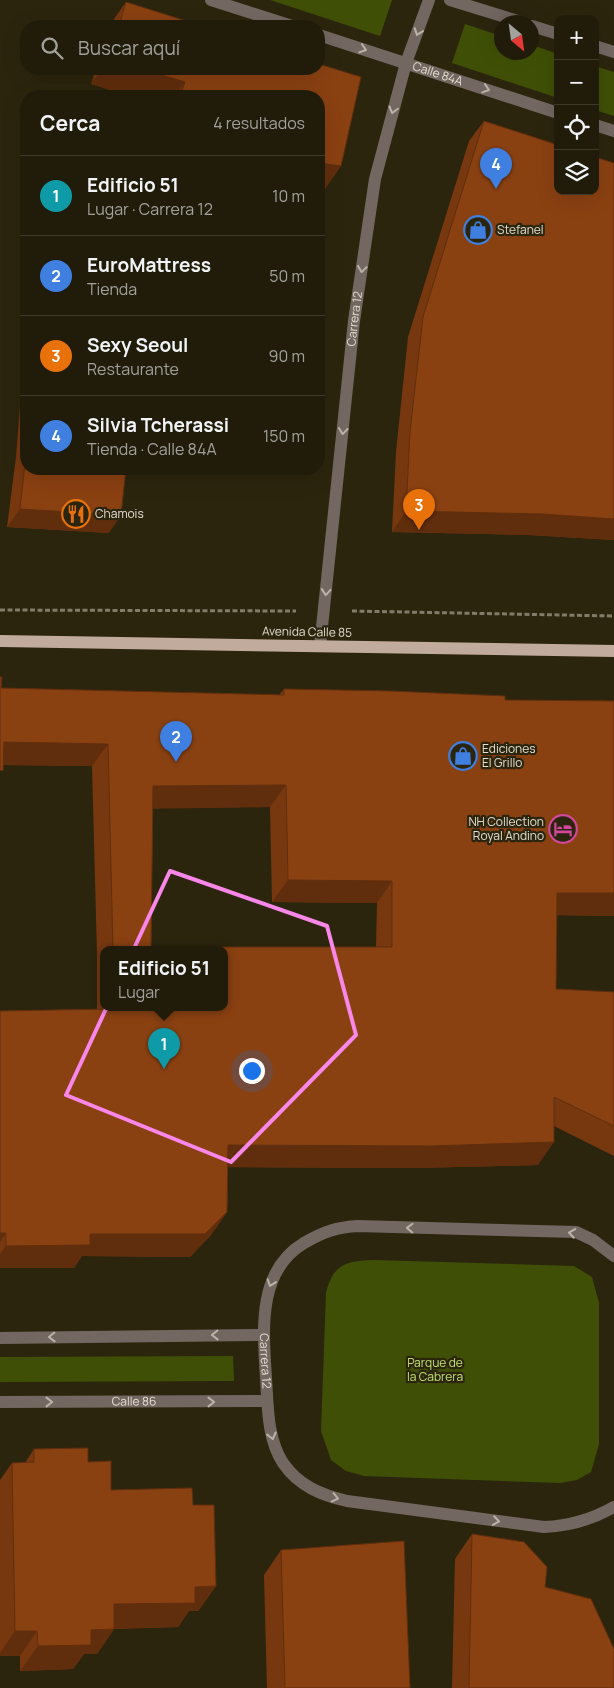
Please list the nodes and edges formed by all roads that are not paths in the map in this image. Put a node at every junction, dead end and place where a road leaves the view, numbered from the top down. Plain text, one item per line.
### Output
1 (211, 0) edge
2 (429, 0) edge
3 (450, 0) edge
4 (498, 15) edge
5 (273, 20) edge
6 (539, 28) edge
7 (554, 33) edge
8 (325, 37) edge
9 (599, 47) edge
10 (614, 52) edge
11 (406, 63) junction
12 (554, 112) edge
13 (599, 126) edge
14 (614, 131) edge
15 (0, 641) edge
16 (320, 646) junction
17 (614, 651) edge
18 (614, 1256) edge
19 (264, 1335) junction
20 (0, 1338) edge
21 (267, 1401) junction
22 (0, 1402) edge
23 (614, 1507) edge

1 - 5 street
2 -> 11 street, Carrera 12
3 - 4 street
6 - 7 street
8 -> 11 street, Calle 84A
9 - 10 street
11 -> 12 street, Calle 84A
11 -> 16 street, Carrera 12
13 - 14 street
15 - 16 main road, Avenida Calle 85
16 - 17 main road, Avenida Calle 85
18 -> 19 street, Carrera 12
19 -> 20 street
19 - 21 street, Carrera 12
22 -> 21 street, Calle 86
21 -> 23 street, Carrera 12

